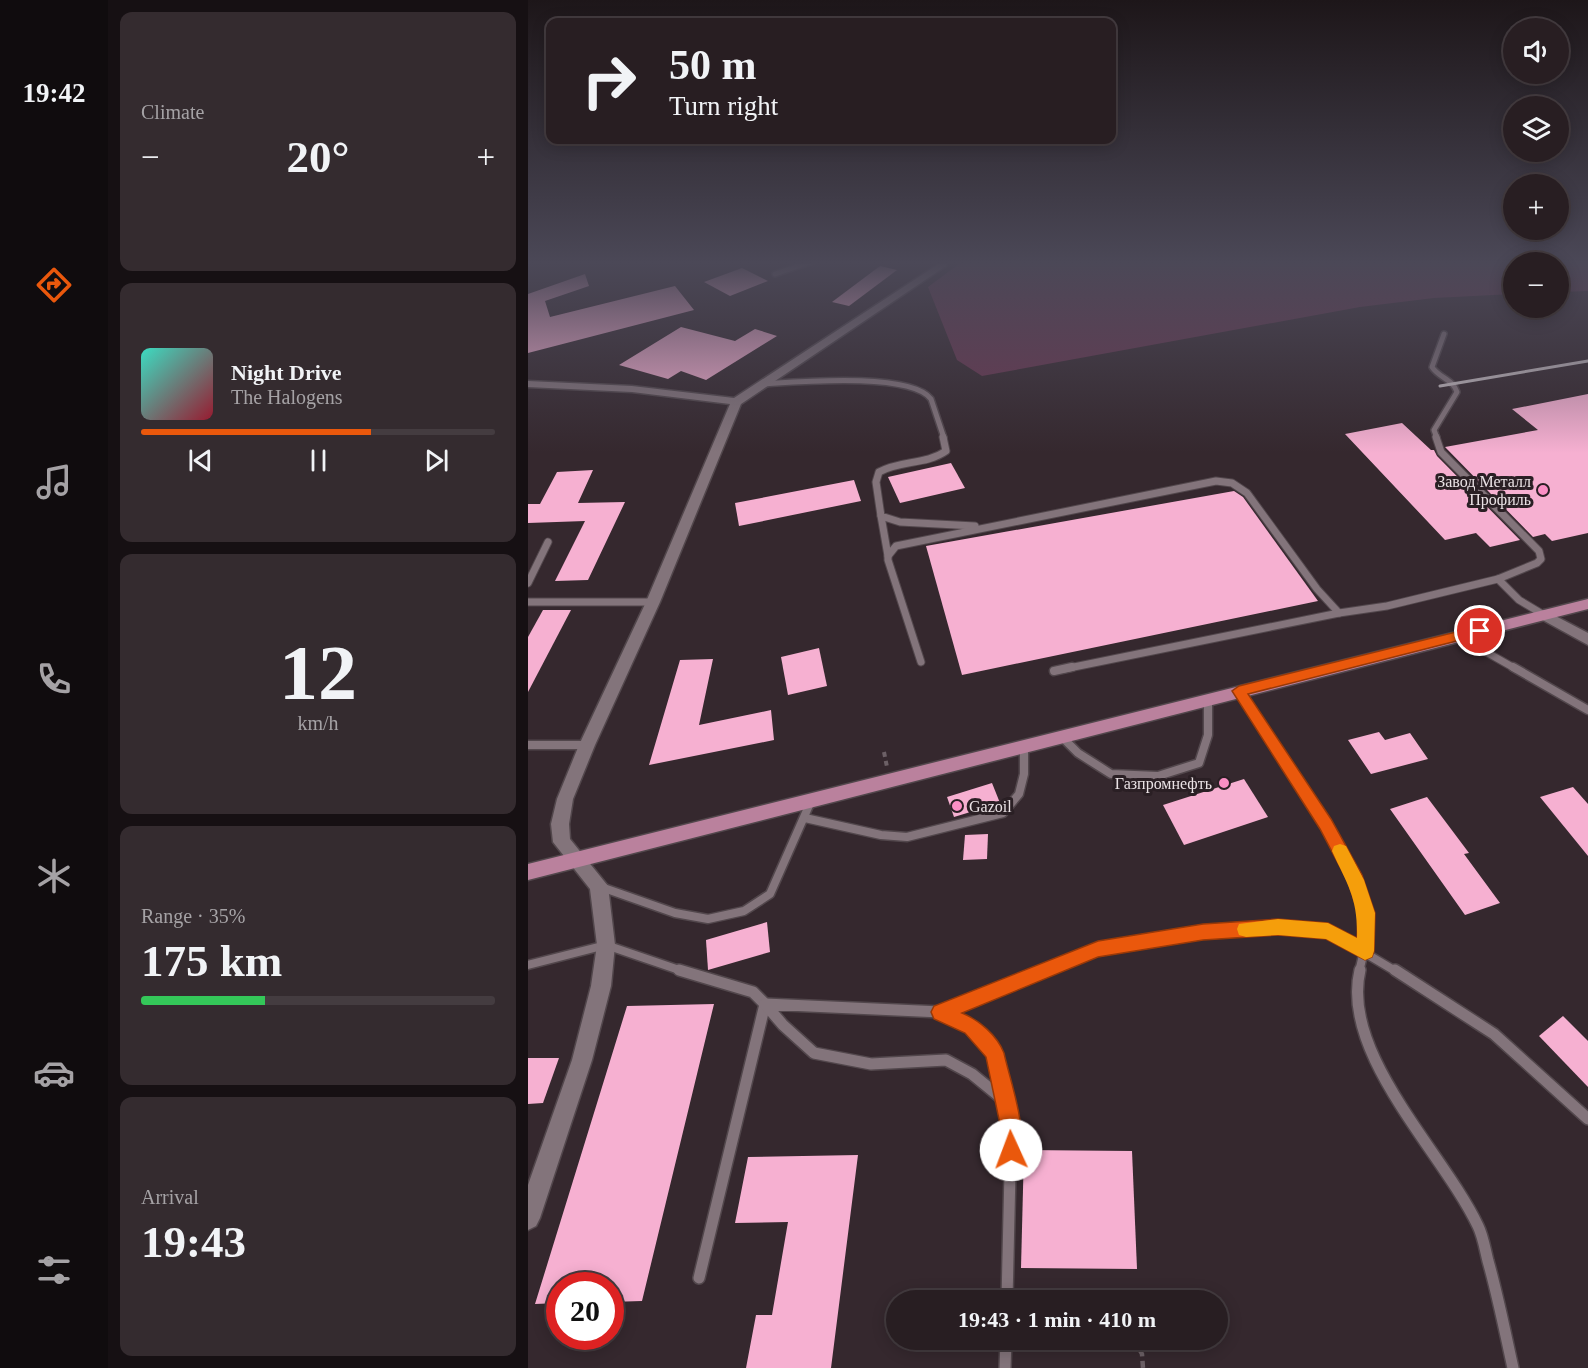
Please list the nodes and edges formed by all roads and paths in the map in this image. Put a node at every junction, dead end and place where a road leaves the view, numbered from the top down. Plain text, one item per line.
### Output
1 (849, 325) edge
2 (1444, 334) dead end
3 (528, 384) edge
4 (762, 384) junction
5 (736, 402) junction
6 (881, 516) junction
7 (988, 527) junction
8 (548, 542) dead end
9 (888, 556) junction
10 (1498, 579) junction
11 (528, 583) edge
12 (528, 602) edge
13 (653, 602) junction
14 (1588, 604) edge
15 (1339, 613) junction
16 (1545, 615) junction
17 (1458, 636) junction
18 (1588, 639) edge
19 (921, 662) dead end
20 (1054, 671) dead end
21 (1239, 691) junction
22 (1208, 699) junction
23 (1588, 710) edge
24 (1061, 736) junction
25 (587, 744) junction
26 (528, 745) edge
27 (1024, 745) junction
28 (812, 799) junction
29 (805, 818) junction
30 (575, 859) junction
31 (528, 872) edge
32 (599, 886) junction
33 (606, 945) junction
34 (1365, 951) junction
35 (528, 965) edge
36 (765, 1004) junction
37 (940, 1012) junction
38 (1005, 1101) junction
39 (1588, 1119) edge
40 (528, 1218) edge
41 (699, 1278) dead end
42 (1007, 1290) edge
43 (1006, 1350) edge
44 (1140, 1350) edge
45 (1005, 1368) edge
46 (1143, 1368) edge
47 (1513, 1368) edge

1 - 4 street
2 - 10 lane
3 - 5 street
4 - 5 street
4 - 6 lane
5 - 13 street
6 - 7 lane
6 - 9 lane
7 - 9 lane
7 - 15 lane
8 - 11 lane
9 - 19 lane
10 - 15 lane
10 - 16 lane
12 - 13 lane
13 - 25 street
14 - 16 main road
15 - 20 lane
16 - 17 main road
16 - 18 street
17 - 21 main road
17 - 23 lane
21 - 22 main road
21 - 34 lane
22 - 24 main road
22 - 24 lane
24 - 27 main road
25 - 26 lane
25 - 30 street
27 - 28 main road
27 - 29 lane
28 - 29 lane
28 - 30 main road
29 - 32 lane
30 - 31 main road
30 - 32 street
32 - 33 street
33 - 35 lane
33 - 36 lane
33 - 40 street
34 - 37 lane
34 - 39 lane
34 - 47 lane
36 - 37 lane
36 - 38 lane
36 - 41 lane
37 - 38 lane
38 - 42 lane
43 - 45 lane
44 - 46 path

